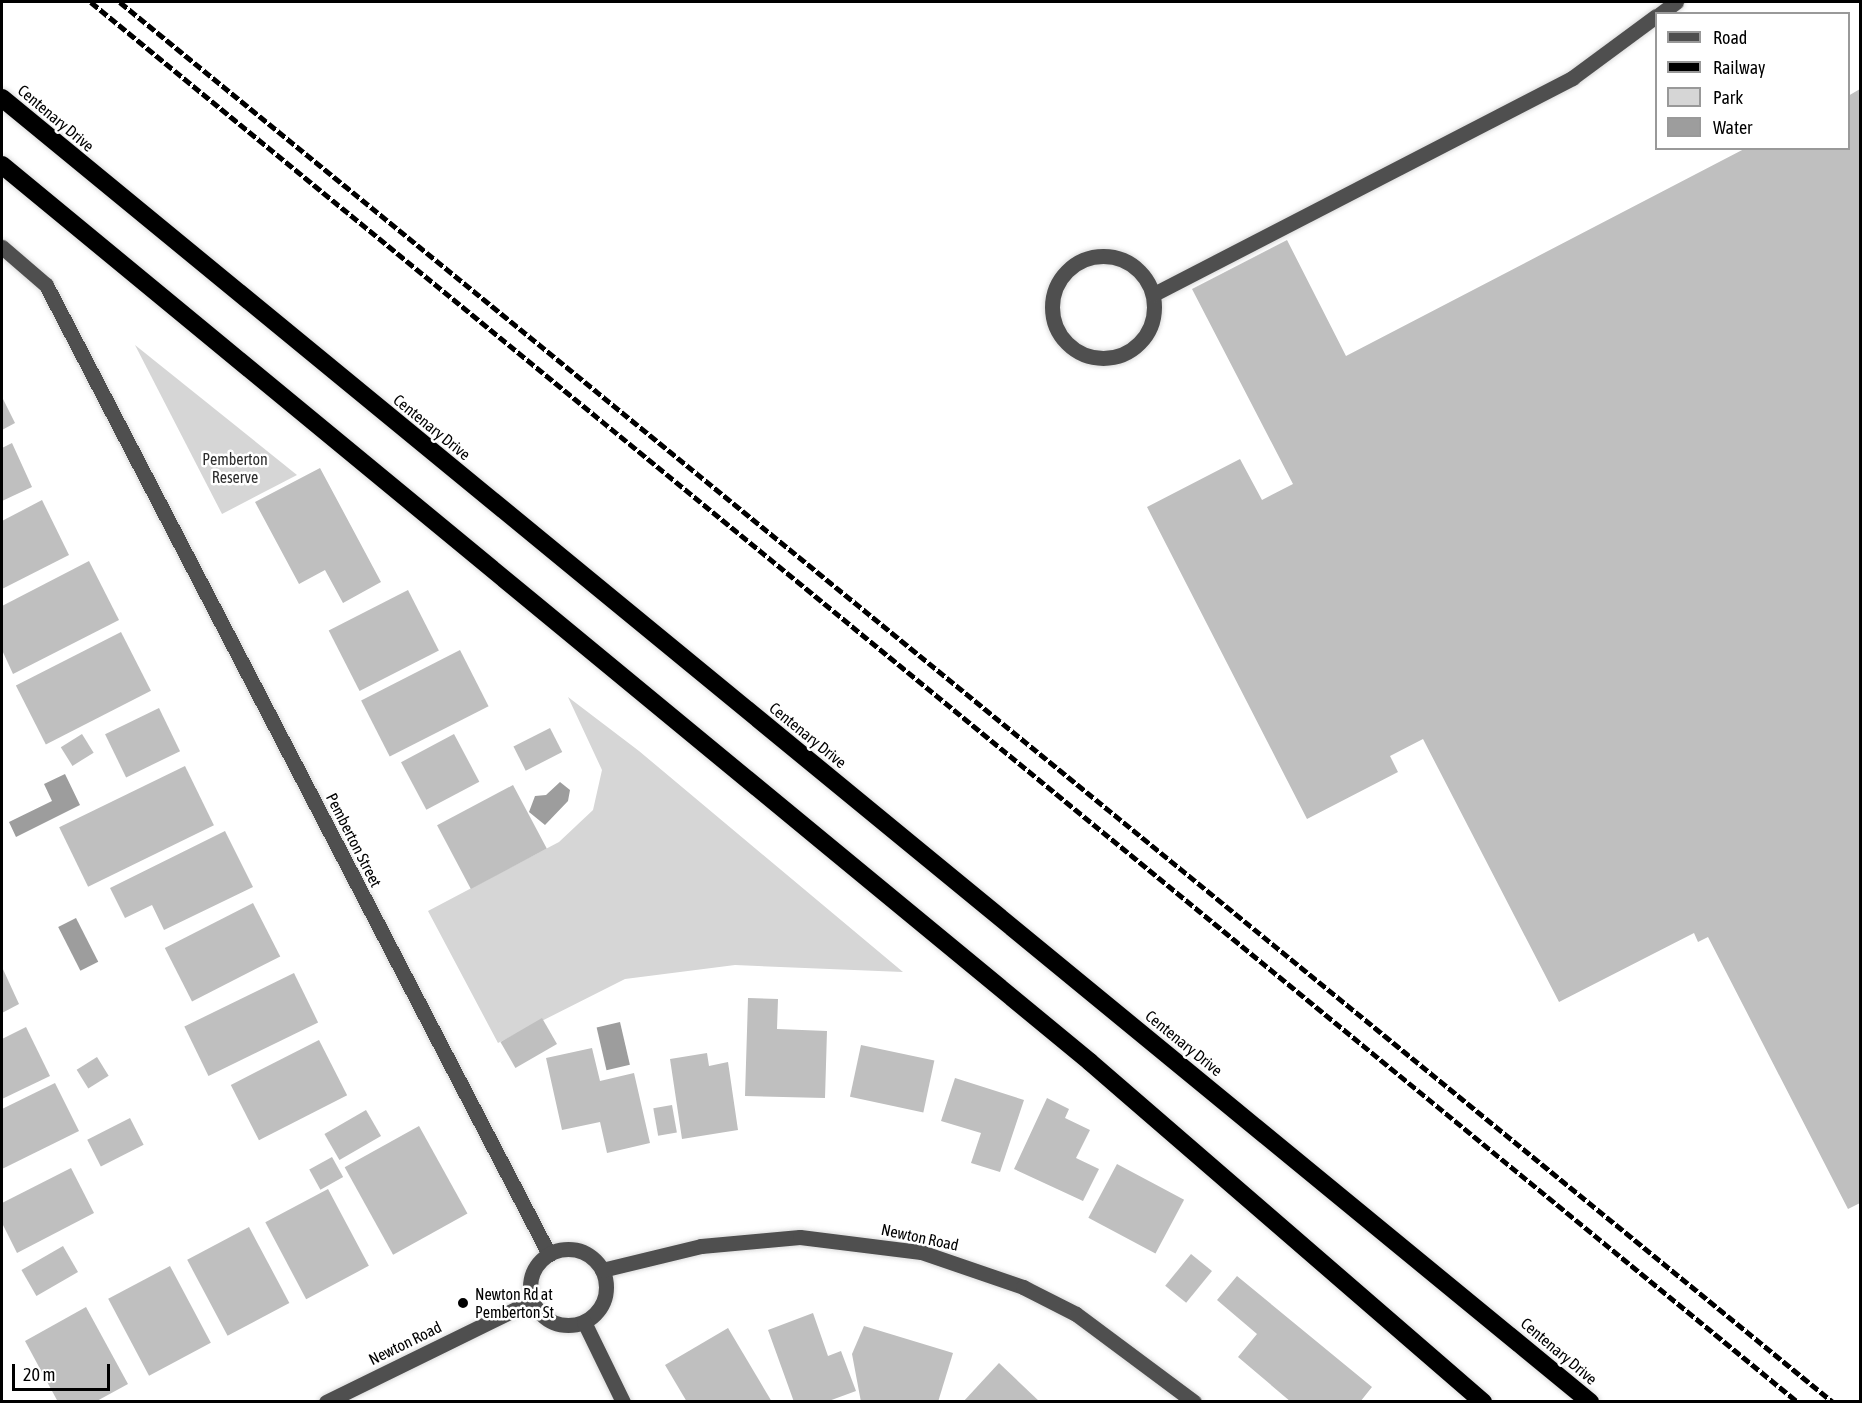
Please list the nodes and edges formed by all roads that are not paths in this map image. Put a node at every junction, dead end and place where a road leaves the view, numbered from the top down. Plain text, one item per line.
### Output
1 (1677, 2) edge
2 (1663, 12) edge
3 (1655, 17) edge
4 (2, 98) edge
5 (2, 165) edge
6 (2, 247) edge
7 (1154, 294) junction
8 (549, 1254) junction
9 (602, 1270) junction
10 (532, 1301) junction
11 (584, 1322) junction
12 (326, 1401) edge
13 (623, 1401) edge
14 (1194, 1401) edge
15 (1482, 1401) edge
16 (1590, 1401) edge

1 - 2 street
3 - 7 street
4 - 16 highway, Centenary Drive
5 - 15 highway
6 - 8 street, Pemberton Street
7 - 7 street
8 - 9 street
8 - 10 street
9 - 11 street
9 - 14 street, Newton Road
10 - 11 street
10 - 12 street, Newton Road
11 - 13 street

